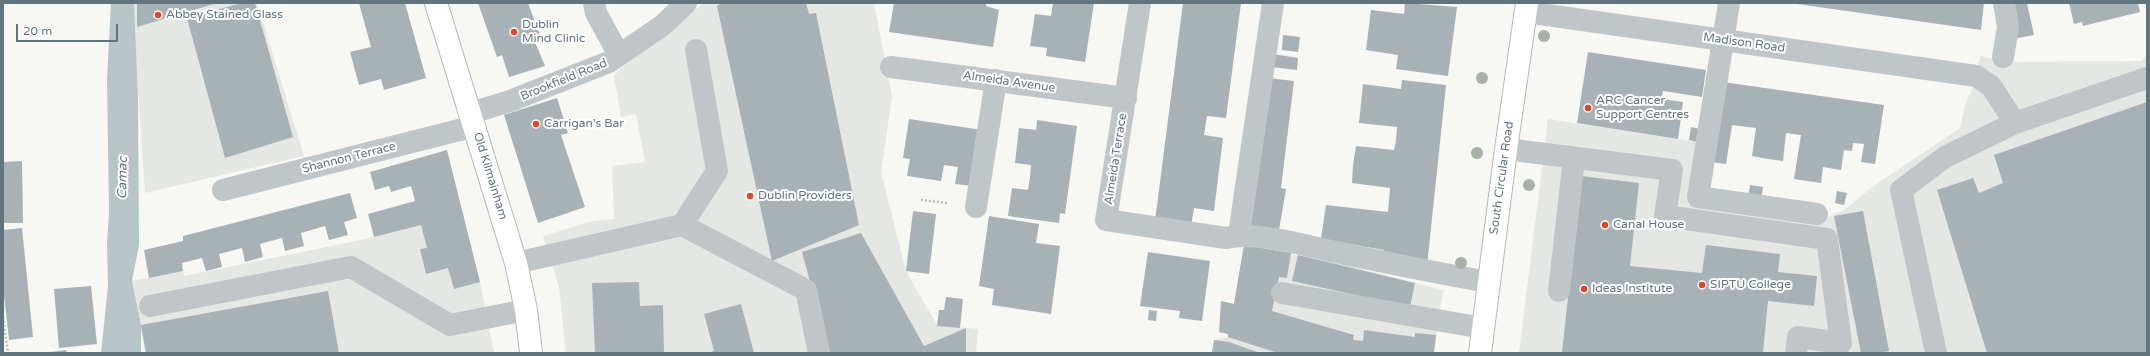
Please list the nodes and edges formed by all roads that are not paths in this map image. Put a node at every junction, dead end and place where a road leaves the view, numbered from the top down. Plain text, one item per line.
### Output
1 (436, 3) edge
2 (594, 3) edge
3 (686, 3) edge
4 (1140, 3) edge
5 (1273, 3) edge
6 (1729, 3) edge
7 (2004, 3) edge
8 (1526, 8) edge
9 (1724, 40) junction
10 (696, 50) dead end
11 (2003, 57) dead end
12 (614, 59) junction
13 (891, 67) dead end
14 (2147, 78) edge
15 (996, 80) junction
16 (1126, 98) junction
17 (473, 120) junction
18 (2015, 123) junction
19 (1506, 149) junction
20 (1574, 158) junction
21 (223, 190) dead end
22 (976, 207) dead end
23 (1817, 214) dead end
24 (682, 225) junction
25 (1239, 234) junction
26 (516, 263) junction
27 (1489, 282) junction
28 (1559, 291) dead end
29 (1282, 294) dead end
30 (150, 306) dead end
31 (526, 310) junction
32 (1483, 328) junction
33 (531, 353) edge
34 (819, 353) edge
35 (1480, 353) edge
36 (1796, 353) edge
37 (1936, 353) edge

1 - 17 main road, Old Kilmainham
2 - 12 street
3 - 12 street, Brookfield Road
4 - 16 street, Almeida Terrace
5 - 25 street
6 - 9 street
7 - 11 street
8 - 9 street, Madison Road
8 - 19 main road, South Circular Road
9 - 18 street, Madison Road
9 - 23 street
10 - 24 street
12 - 17 street, Brookfield Road
13 - 15 street, Almeida Avenue
14 - 18 street
15 - 16 street, Almeida Avenue
15 - 22 street
16 - 25 street, Almeida Terrace
17 - 21 street, Shannon Terrace
17 - 26 main road, Old Kilmainham
18 - 37 street
19 - 20 street
19 - 27 main road, South Circular Road
20 - 28 street
20 - 36 street
24 - 26 street
24 - 34 street
25 - 27 street
26 - 31 main road, Old Kilmainham
27 - 32 main road, South Circular Road
29 - 32 street
30 - 31 street
31 - 33 main road, Old Kilmainham
32 - 35 main road, South Circular Road

